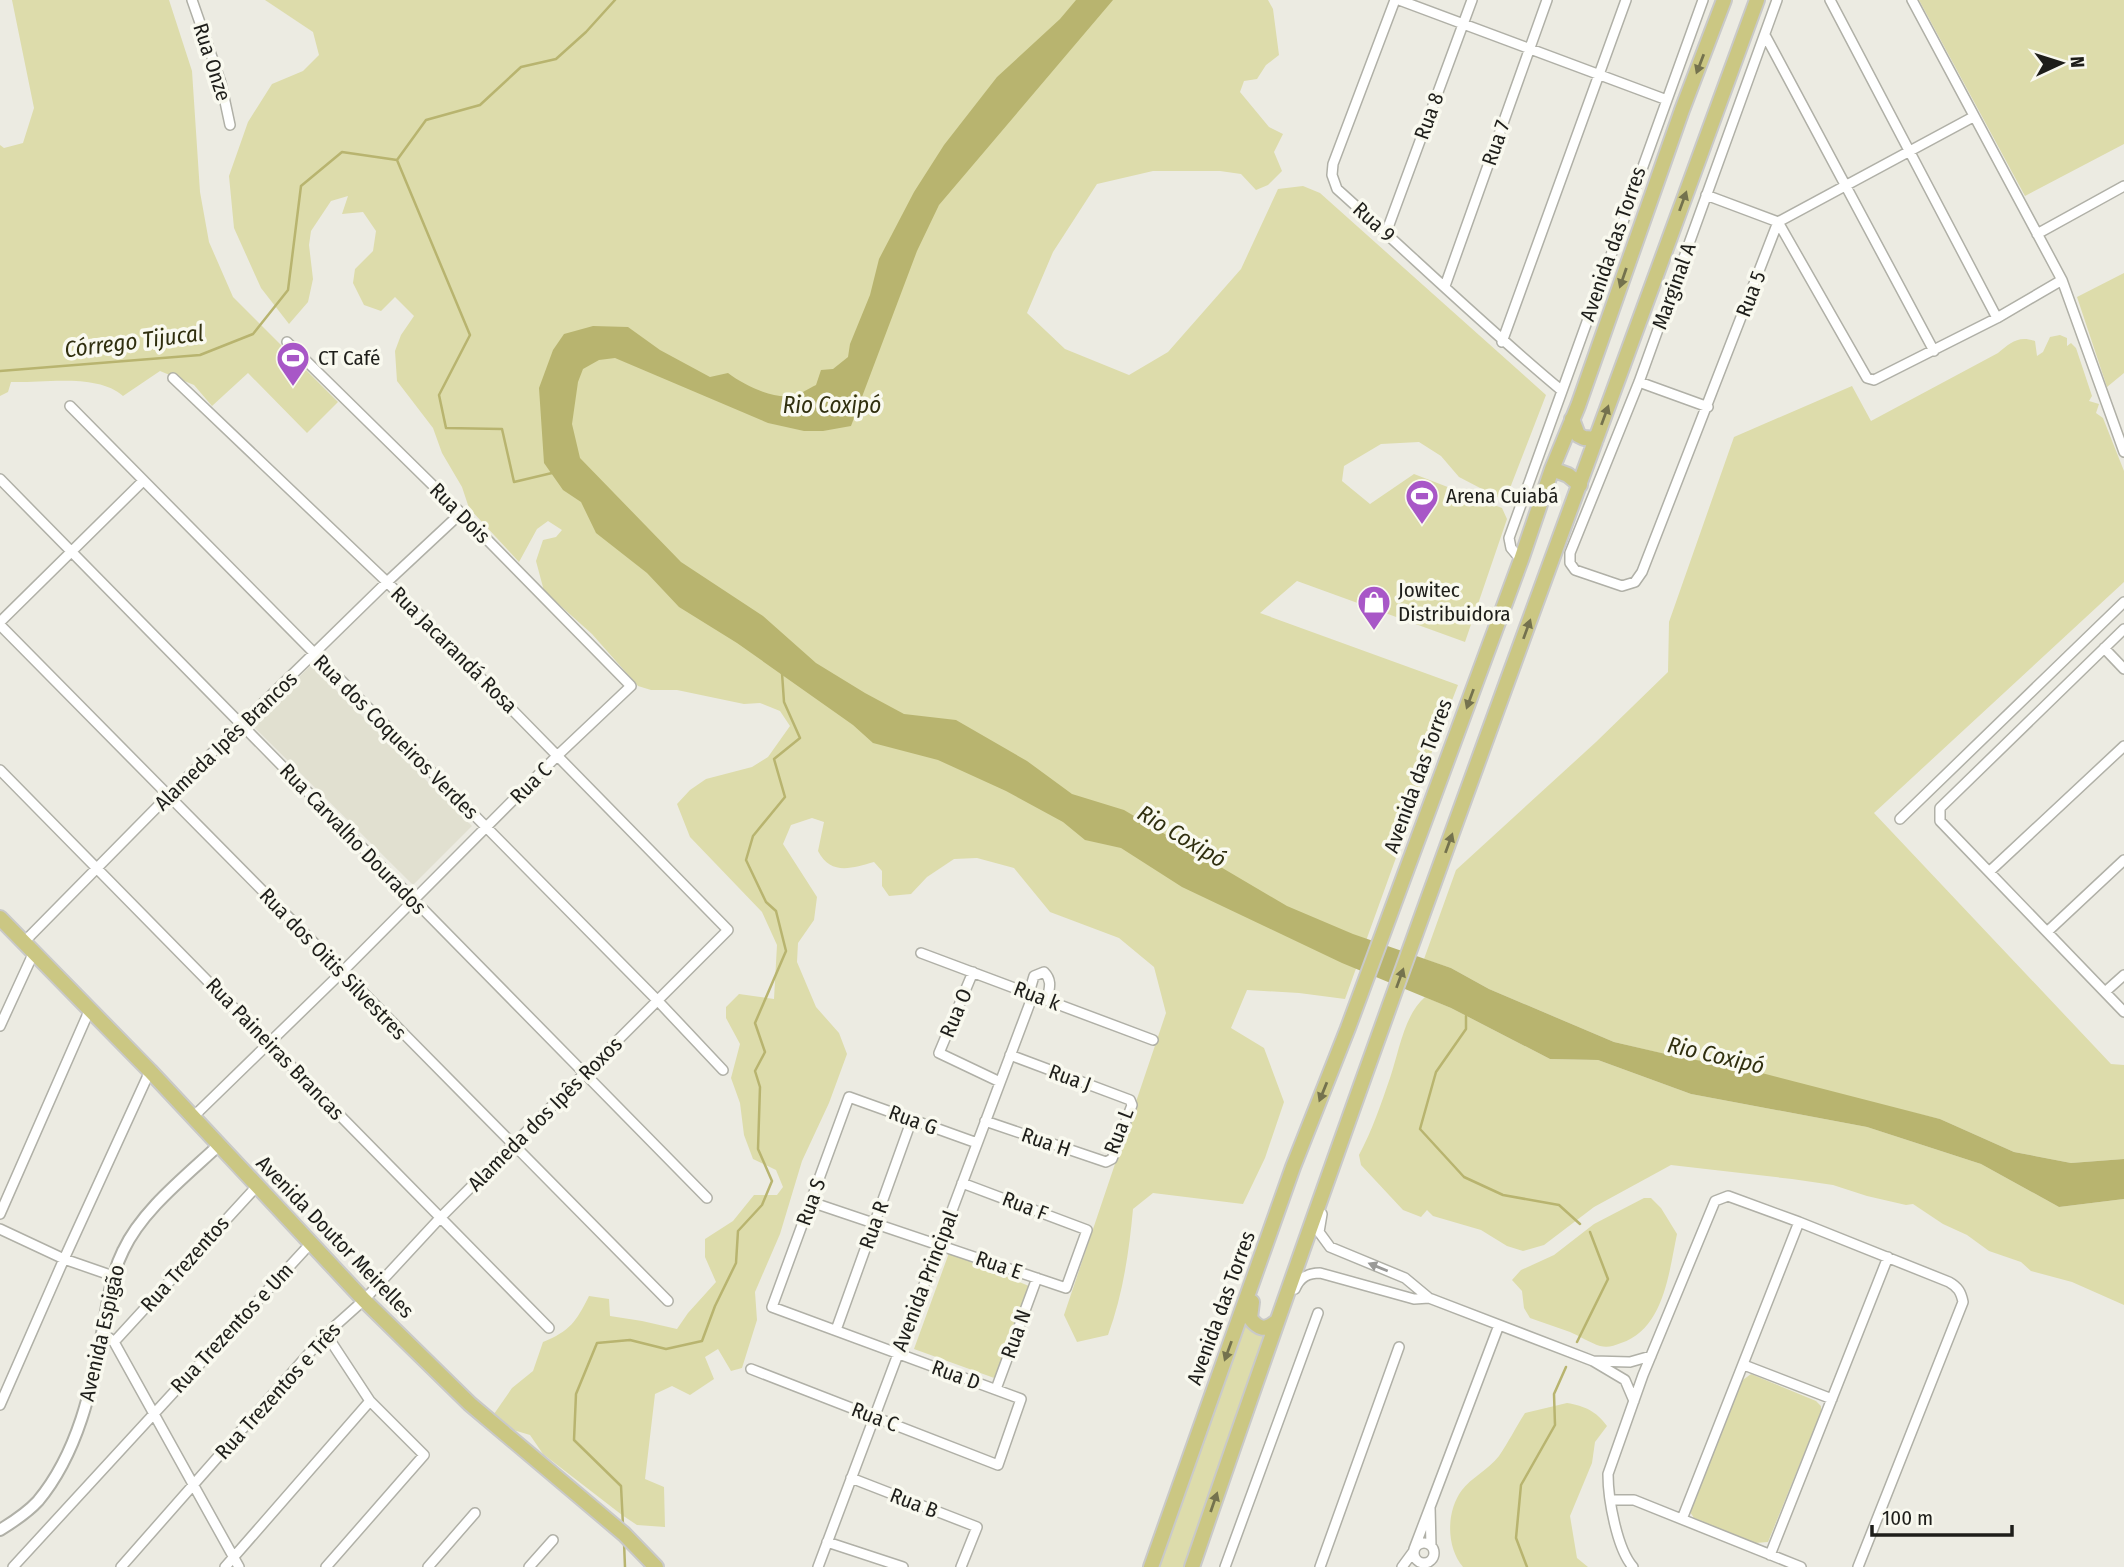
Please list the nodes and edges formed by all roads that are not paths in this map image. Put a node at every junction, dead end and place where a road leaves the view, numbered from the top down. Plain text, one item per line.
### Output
1 (192, 0) edge
2 (1397, 0) edge
3 (1472, 0) edge
4 (1547, 0) edge
5 (1626, 0) edge
6 (1703, 0) edge
7 (1724, 0) edge
8 (1757, 0) edge
9 (1777, 0) edge
10 (1830, 0) edge
11 (1912, 0) edge
12 (1463, 24) junction
13 (1765, 34) junction
14 (1530, 49) junction
15 (1599, 75) junction
16 (1667, 100) junction
17 (1973, 117) junction
18 (230, 125) dead end
19 (1911, 151) junction
20 (1845, 184) junction
21 (2124, 186) edge
22 (1706, 195) junction
23 (1779, 222) junction
24 (1386, 233) junction
25 (2037, 234) junction
26 (2062, 280) junction
27 (1445, 286) junction
28 (1997, 318) junction
29 (287, 342) dead end
30 (1502, 342) junction
31 (1934, 351) junction
32 (173, 379) dead end
33 (1639, 382) junction
34 (1561, 390) junction
35 (70, 406) dead end
36 (1707, 407) junction
37 (1572, 419) junction
38 (1596, 439) junction
39 (2124, 452) edge
40 (1552, 469) junction
41 (0, 479) edge
42 (143, 481) junction
43 (1580, 485) junction
44 (461, 513) junction
45 (71, 550) junction
46 (1521, 560) junction
47 (1642, 572) joint
48 (387, 582) junction
49 (2124, 601) edge
50 (0, 624) edge
51 (2124, 629) edge
52 (2104, 648) junction
53 (315, 655) junction
54 (2124, 668) edge
55 (631, 686) joint
56 (243, 726) junction
57 (2124, 746) edge
58 (558, 755) junction
59 (0, 770) edge
60 (168, 796) junction
61 (1900, 819) dead end
62 (486, 828) junction
63 (2124, 860) edge
64 (96, 868) junction
65 (1989, 872) junction
66 (413, 901) junction
67 (0, 918) edge
68 (727, 930) joint
69 (2047, 932) junction
70 (29, 947) junction
71 (921, 953) dead end
72 (974, 972) junction
73 (341, 973) junction
74 (2124, 975) edge
75 (2105, 992) junction
76 (1031, 994) junction
77 (657, 1000) junction
78 (1047, 1000) junction
79 (90, 1009) junction
80 (2124, 1012) edge
81 (0, 1026) edge
82 (1153, 1040) dead end
83 (269, 1042) junction
84 (1010, 1055) junction
85 (723, 1070) dead end
86 (150, 1071) junction
87 (585, 1075) junction
88 (1000, 1082) junction
89 (849, 1097) joint
90 (1130, 1100) joint
91 (193, 1117) junction
92 (912, 1119) junction
93 (985, 1121) junction
94 (977, 1143) junction
95 (219, 1145) junction
96 (512, 1146) junction
97 (1106, 1162) joint
98 (1293, 1167) junction
99 (1330, 1171) junction
100 (962, 1183) junction
101 (257, 1186) junction
102 (707, 1198) dead end
103 (811, 1202) junction
104 (0, 1214) edge
105 (440, 1218) junction
106 (1798, 1222) junction
107 (875, 1224) junction
108 (0, 1229) edge
109 (311, 1243) junction
110 (939, 1245) junction
111 (1888, 1257) junction
112 (64, 1259) junction
113 (113, 1276) junction
114 (1037, 1278) junction
115 (1066, 1288) joint
116 (1429, 1298) junction
117 (364, 1300) junction
118 (668, 1301) dead end
119 (772, 1307) joint
120 (1318, 1313) dead end
121 (1276, 1322) junction
122 (1499, 1325) junction
123 (549, 1328) dead end
124 (836, 1330) junction
125 (103, 1333) junction
126 (326, 1334) junction
127 (114, 1342) junction
128 (1399, 1347) dead end
129 (898, 1353) junction
130 (1651, 1356) junction
131 (1593, 1361) junction
132 (1744, 1365) junction
133 (751, 1369) dead end
134 (996, 1390) junction
135 (1832, 1399) junction
136 (370, 1401) junction
137 (1634, 1401) junction
138 (0, 1405) edge
139 (152, 1413) junction
140 (874, 1417) junction
141 (998, 1465) joint
142 (851, 1478) junction
143 (194, 1484) junction
144 (1611, 1500) junction
145 (1430, 1507) junction
146 (475, 1513) dead end
147 (1682, 1519) junction
148 (0, 1530) edge
149 (553, 1540) dead end
150 (827, 1542) junction
151 (1414, 1551) junction
152 (1433, 1551) junction
153 (1770, 1555) junction
154 (234, 1557) junction
155 (1425, 1565) edge
156 (13, 1567) edge
157 (121, 1567) edge
158 (225, 1567) edge
159 (239, 1567) edge
160 (326, 1567) edge
161 (428, 1567) edge
162 (529, 1567) edge
163 (656, 1567) edge
164 (818, 1567) edge
165 (902, 1567) edge
166 (961, 1567) edge
167 (1151, 1567) edge
168 (1192, 1567) edge
169 (1225, 1567) edge
170 (1320, 1567) edge
171 (1403, 1567) edge
172 (1441, 1567) edge
173 (1633, 1567) edge
174 (1801, 1567) edge
175 (1858, 1567) edge

1 - 18 street, Rua Onze
2 - 12 street
2 - 24 street, Rua 9
3 - 12 street, Rua 8
4 - 14 street, Rua 7
5 - 15 street
6 - 16 street
7 -> 37 main road, Avenida das Torres
38 -> 8 main road
9 - 13 street, Marginal A
10 - 19 street
11 - 17 street
12 - 14 street
12 - 24 street, Rua 8
13 - 20 street
13 - 22 street, Marginal A
14 - 15 street
14 - 27 street, Rua 7
15 - 16 street
15 - 30 street
16 - 34 street
17 - 19 street
17 - 25 street
19 - 20 street
19 - 28 street
20 - 23 street
20 - 31 street
21 - 25 street
22 - 23 street
22 - 33 street, Marginal A
23 - 31 street
23 - 36 street, Rua 5
24 - 27 street, Rua 9
25 - 26 street
26 - 28 street
26 - 39 street
27 - 30 street, Rua 9
28 - 31 street
29 - 44 street, Rua Dois
30 - 34 street, Rua 9
32 - 48 street, Rua Jacarandá Rosa
33 - 36 street
33 - 47 street, Marginal A
34 - 46 street
35 - 42 street, Rua dos Coqueiros Verdes
36 - 47 street, Rua 5
37 - 38 main road
37 - 40 main road, Avenida das Torres
38 - 43 main road
40 - 43 main road
40 - 46 main road, Avenida das Torres
41 - 45 street, Rua Carvalho Dourados
42 - 45 street
42 - 53 street, Rua dos Coqueiros Verdes
99 -> 43 main road
44 - 48 street, Alameda Ipês Brancos
44 - 55 street, Rua Dois
45 - 50 street
45 - 56 street, Rua Carvalho Dourados
46 -> 98 main road, Avenida das Torres
48 - 53 street, Alameda Ipês Brancos
48 - 58 street, Rua Jacarandá Rosa
49 - 61 street
50 - 60 street, Rua dos Oitis Silvestres
51 - 52 street
52 - 54 street
52 - 65 street
53 - 56 street, Alameda Ipês Brancos
53 - 62 street, Rua dos Coqueiros Verdes
55 - 58 street, Rua C
56 - 60 street, Alameda Ipês Brancos
56 - 66 street, Rua Carvalho Dourados
57 - 65 street
58 - 62 street, Rua C
58 - 68 street, Rua Jacarandá Rosa
59 - 64 street, Rua Paineiras Brancas
60 - 64 street, Alameda Ipês Brancos
60 - 73 street, Rua dos Oitis Silvestres
62 - 66 street, Rua C
62 - 77 street, Rua dos Coqueiros Verdes
63 - 69 street
64 - 70 street, Alameda Ipês Brancos
64 - 83 street, Rua Paineiras Brancas
65 - 69 street
66 - 73 street, Rua C
66 - 87 street, Rua Carvalho Dourados
67 - 70 main road, Avenida Doutor Meirelles
68 - 77 street, Alameda dos Ipês Roxos
69 - 75 street
70 - 79 main road, Avenida Doutor Meirelles
70 - 81 street, Alameda Ipês Brancos
71 - 72 street, Rua k
72 - 76 street, Rua k
72 - 88 street, Rua O
73 - 83 street, Rua C
73 - 96 street, Rua dos Oitis Silvestres
74 - 75 street
75 - 80 street
76 - 78 street, Rua k
76 - 78 street
76 - 84 street, Avenida Principal
77 - 85 street, Rua dos Coqueiros Verdes
77 - 87 street, Alameda dos Ipês Roxos
78 - 82 street, Rua k
79 - 86 main road, Avenida Doutor Meirelles
79 - 104 street
83 - 91 street, Rua C
83 - 105 street, Rua Paineiras Brancas
84 - 88 street, Avenida Principal
84 - 90 street, Rua J
86 - 91 main road, Avenida Doutor Meirelles
86 - 112 street
87 - 96 street, Alameda dos Ipês Roxos
87 - 102 street, Rua Carvalho Dourados
88 - 93 street, Avenida Principal
89 - 92 street, Rua G
89 - 103 street, Rua S
90 - 97 street, Rua L
91 - 95 main road, Avenida Doutor Meirelles
92 - 94 street, Rua G
92 - 107 street, Rua R
93 - 94 street, Avenida Principal
93 - 97 street, Rua H
94 - 100 street, Avenida Principal
95 - 101 main road, Avenida Doutor Meirelles
95 - 113 street, Avenida Espigão
96 - 105 street, Alameda dos Ipês Roxos
96 - 118 street, Rua dos Oitis Silvestres
98 - 121 main road
98 -> 167 main road, Avenida das Torres
116 -> 99 street
99 - 121 main road
100 - 110 street, Avenida Principal
100 - 115 street, Rua F
101 - 109 main road, Avenida Doutor Meirelles
101 - 127 street, Rua Trezentos
103 - 107 street, Rua E
103 - 119 street, Rua S
105 - 117 street, Alameda dos Ipês Roxos
105 - 123 street, Rua Paineiras Brancas
106 - 111 street
106 - 130 street
106 - 132 street
107 - 110 street, Rua E
107 - 124 street, Rua R
108 - 112 street
109 - 117 main road, Avenida Doutor Meirelles
109 - 139 street, Rua Trezentos e Um
110 - 114 street, Rua E
110 - 129 street, Avenida Principal
111 - 135 street
111 - 175 street
112 - 113 street
112 - 138 street
113 - 125 street, Avenida Espigão
114 - 115 street, Rua E
114 - 134 street, Rua N
116 - 121 street
116 - 122 street
117 - 126 street, Rua Trezentos e Três
117 - 163 main road, Avenida Doutor Meirelles
119 - 124 street, Rua D
120 - 169 street
168 -> 121 main road
122 - 131 street
122 - 145 street
124 - 129 street, Rua D
125 - 127 street
125 - 148 street, Avenida Espigão
126 - 136 street
126 - 143 street, Rua Trezentos e Três
127 - 139 street
128 - 170 street
129 - 134 street, Rua D
129 - 140 street, Avenida Principal
130 - 131 street
130 - 137 street
131 - 137 street
132 - 135 street
132 - 147 street
133 - 140 street, Rua C
134 - 141 street, Rua D
135 - 153 street
136 - 154 street
136 - 160 street
137 - 144 street
139 - 143 street
139 - 156 street, Rua Trezentos e Um
140 - 141 street, Rua C
140 - 142 street, Avenida Principal
142 - 150 street, Avenida Principal
142 - 166 street, Rua B
143 - 154 street
143 - 157 street, Rua Trezentos e Três
144 - 147 street
144 - 173 street
145 - 151 street
145 - 152 street
146 - 161 street
147 - 153 street
149 - 162 street
150 - 164 street, Avenida Principal
150 - 165 street
151 - 152 street
151 - 155 street
151 - 171 street
152 - 155 street
152 - 172 street
153 - 174 street
154 - 158 street
154 - 159 street
155 - 171 street

